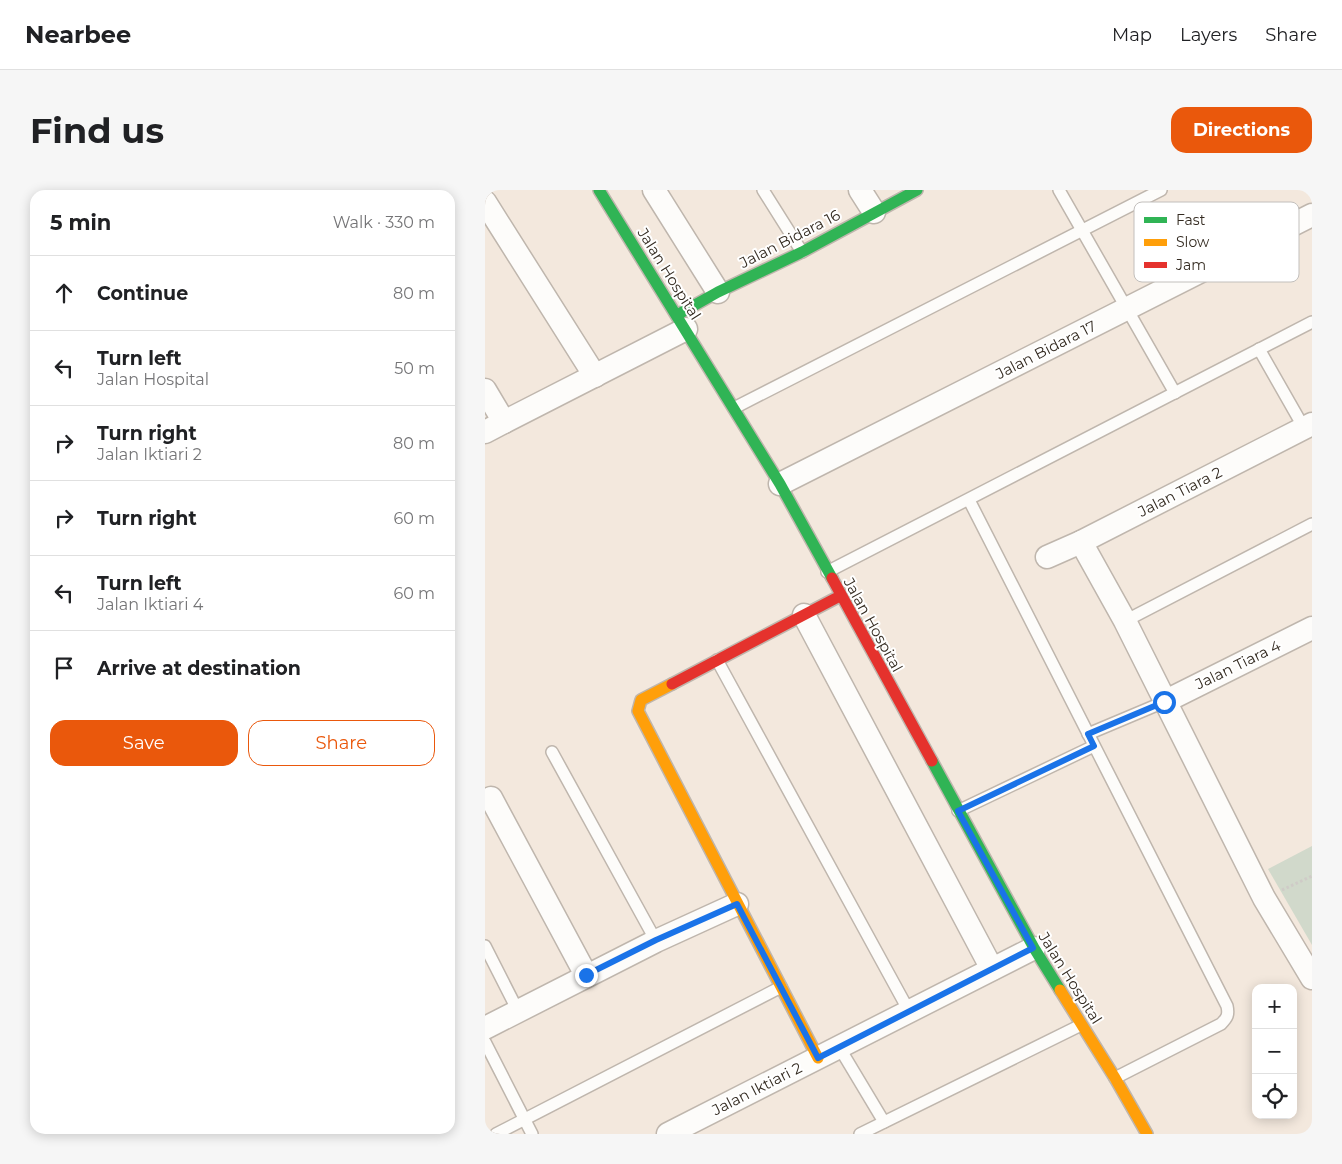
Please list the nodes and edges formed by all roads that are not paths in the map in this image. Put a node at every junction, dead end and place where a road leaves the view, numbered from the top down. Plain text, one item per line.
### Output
1 (599, 190) edge
2 (654, 190) edge
3 (763, 190) edge
4 (860, 190) edge
5 (917, 190) edge
6 (1059, 190) edge
7 (1161, 190) edge
8 (485, 202) edge
9 (1137, 202) edge
10 (1134, 204) edge
11 (874, 212) junction
12 (1312, 215) edge
13 (1299, 222) edge
14 (1081, 230) junction
15 (801, 252) junction
16 (1182, 282) edge
17 (718, 292) junction
18 (1127, 310) junction
19 (682, 322) junction
20 (1312, 322) edge
21 (1259, 349) junction
22 (595, 376) junction
23 (485, 390) edge
24 (1175, 393) junction
25 (734, 408) junction
26 (1308, 426) edge
27 (494, 427) edge
28 (780, 484) junction
29 (969, 500) junction
30 (1312, 524) edge
31 (1081, 542) junction
32 (1047, 556) dead end
33 (827, 572) junction
34 (840, 596) junction
35 (803, 615) junction
36 (1125, 621) junction
37 (1312, 628) edge
38 (717, 660) junction
39 (1164, 702) junction
40 (1088, 734) junction
41 (1094, 746) junction
42 (552, 752) dead end
43 (491, 798) dead end
44 (958, 811) junction
45 (737, 904) junction
46 (656, 940) junction
47 (485, 946) edge
48 (1033, 948) junction
49 (992, 969) junction
50 (586, 975) junction
51 (1312, 978) edge
52 (781, 987) junction
53 (518, 1011) junction
54 (909, 1011) junction
55 (1081, 1025) junction
56 (485, 1028) edge
57 (485, 1042) edge
58 (839, 1047) junction
59 (818, 1058) junction
60 (1115, 1078) junction
61 (525, 1119) junction
62 (884, 1122) junction
63 (496, 1134) edge
64 (532, 1134) edge
65 (668, 1134) edge
66 (860, 1134) edge
67 (1147, 1134) edge

1 - 19 street, Jalan Hospital
2 - 17 street
3 - 15 lane
4 - 11 street
5 - 11 street, Jalan Bidara 16
6 - 14 lane
7 - 9 lane
8 - 22 street
10 - 14 lane
11 - 15 street, Jalan Bidara 16
12 - 13 street, Jalan Bidara 17
14 - 18 lane
14 - 25 lane
15 - 17 street, Jalan Bidara 16
16 - 18 street, Jalan Bidara 17
17 - 19 street, Jalan Bidara 16
18 - 24 lane
18 - 28 street, Jalan Bidara 17
19 - 22 street
19 - 25 street, Jalan Hospital
20 - 21 lane
21 - 24 lane
21 - 26 lane
22 - 27 street
23 - 27 street
24 - 29 lane
25 - 28 street, Jalan Hospital
26 - 31 street, Jalan Tiara 2
28 - 33 street, Jalan Hospital
29 - 33 lane
29 - 40 lane
30 - 36 lane
31 - 32 street, Jalan Tiara 2
31 - 36 street
33 - 34 street, Jalan Hospital
34 - 35 street
34 - 44 street, Jalan Hospital
35 - 38 street
35 - 49 street
36 - 39 street
37 - 39 street, Jalan Tiara 4
38 - 45 street
38 - 54 lane
39 - 40 lane
39 - 51 street
40 - 41 lane
41 - 44 lane
41 - 60 lane
42 - 46 lane
43 - 50 street
44 - 48 street, Jalan Hospital
45 - 46 street
45 - 52 street
46 - 50 street
47 - 53 lane
48 - 49 street, Jalan Iktiari 2
48 - 55 street, Jalan Hospital
49 - 54 street, Jalan Iktiari 2
50 - 53 street
52 - 59 street
52 - 61 lane
53 - 56 street
54 - 58 street, Jalan Iktiari 2
55 - 60 street, Jalan Hospital
55 - 62 lane
57 - 61 lane
58 - 59 street, Jalan Iktiari 2
58 - 62 lane
59 - 65 street, Jalan Iktiari 2
60 - 67 street, Jalan Hospital
61 - 63 lane
61 - 64 lane
62 - 66 lane

